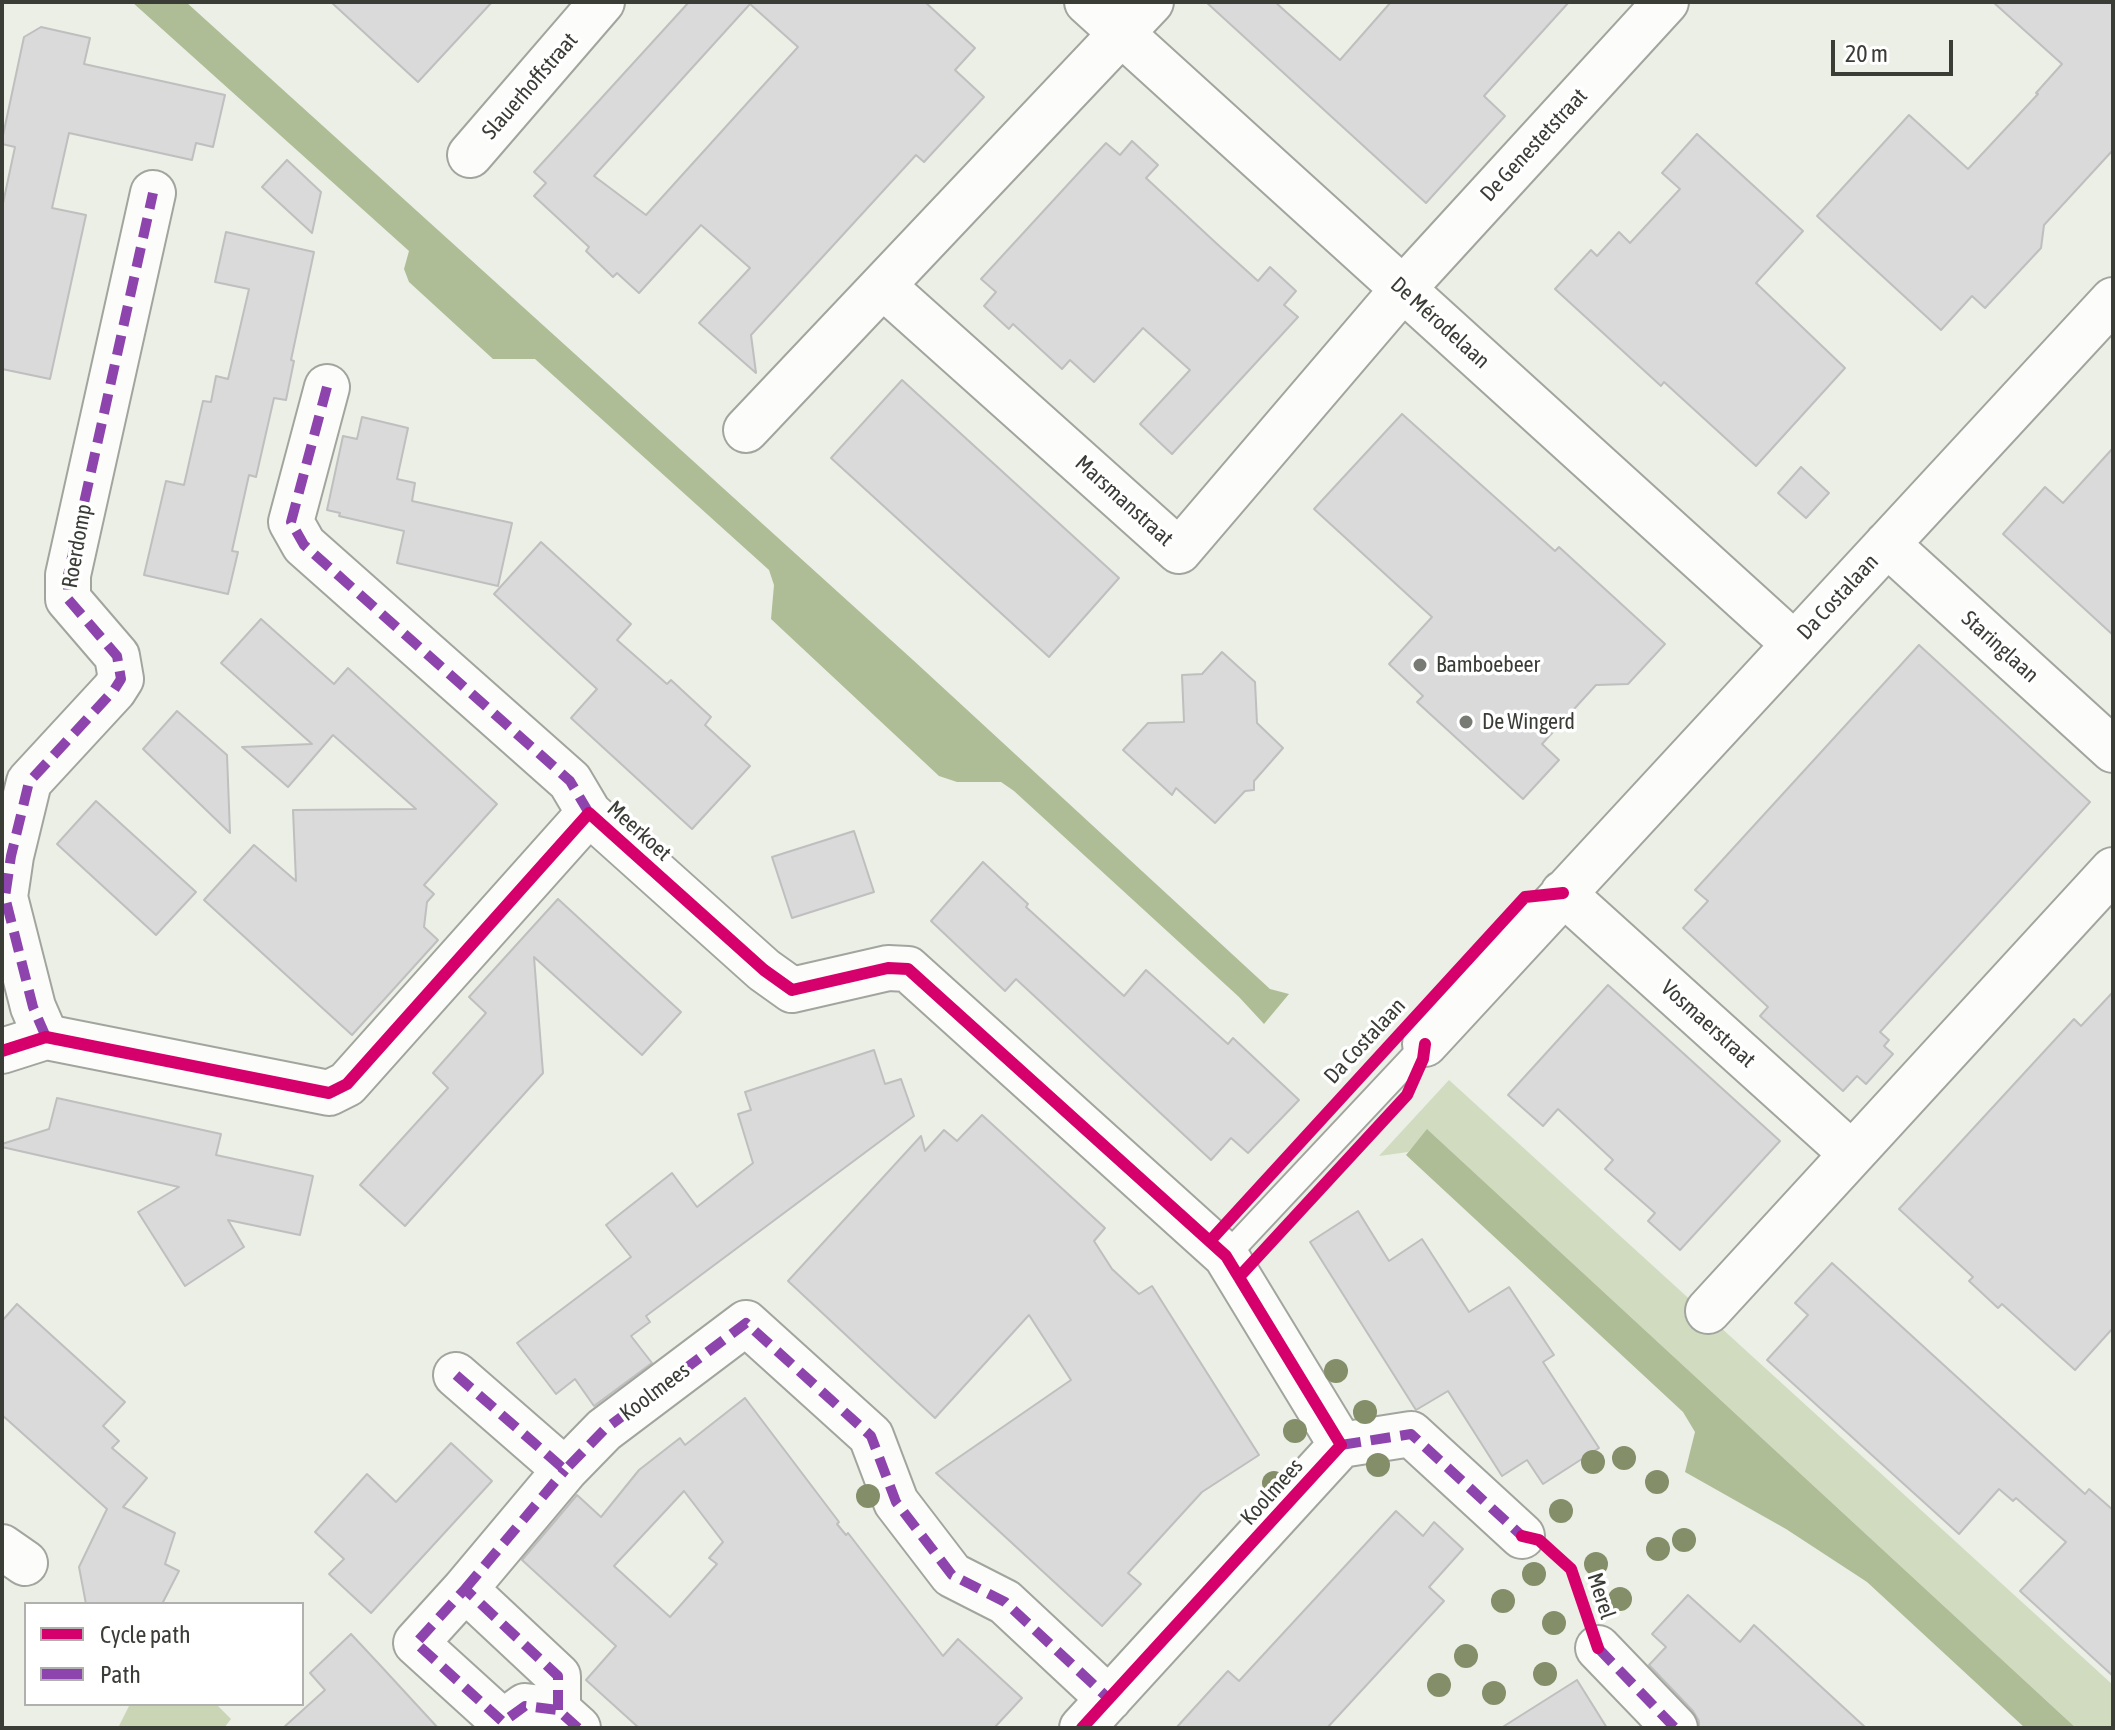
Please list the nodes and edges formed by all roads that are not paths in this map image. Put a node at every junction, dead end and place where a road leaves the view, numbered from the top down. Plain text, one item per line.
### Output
1 (1087, 2) edge
2 (1151, 2) edge
3 (1666, 2) edge
4 (589, 7) edge
5 (1122, 34) junction
6 (470, 155) dead end
7 (153, 193) dead end
8 (883, 286) junction
9 (1403, 289) junction
10 (2113, 300) edge
11 (327, 387) dead end
12 (746, 430) dead end
13 (1887, 544) junction
14 (1794, 644) junction
15 (2113, 750) edge
16 (589, 813) junction
17 (2113, 870) edge
18 (1563, 893) junction
19 (46, 1037) junction
20 (1425, 1044) joint
21 (2, 1051) edge
22 (1852, 1154) junction
23 (1226, 1256) junction
24 (1708, 1311) dead end
25 (456, 1375) dead end
26 (1341, 1445) junction
27 (565, 1470) junction
28 (1522, 1536) dead end
29 (465, 1589) junction
30 (1598, 1648) dead end
31 (1096, 1714) edge
32 (568, 1719) edge
33 (1675, 1728) edge

1 - 5 street, De Mérodelaan
2 - 5 street
3 - 9 street, De Genestetstraat
4 - 6 street, Slauerhoffstraat
5 - 8 street
5 - 9 street, De Mérodelaan
7 - 19 street, Roerdomp
8 - 9 street, Marsmanstraat
8 - 12 street
9 - 14 street, De Mérodelaan
10 - 13 street, Da Costalaan
11 - 16 street, Meerkoet
13 - 14 street, Da Costalaan
13 - 15 street, Staringlaan
14 - 18 street, Da Costalaan
16 - 19 street, Meerkoet
16 - 23 street, Meerkoet
17 - 22 street
18 - 20 street, Da Costalaan
18 - 22 street, Vosmaerstraat
19 - 21 street, Meerkoet
20 - 23 lane, Da Costalaan
22 - 24 street
23 - 26 street
25 - 27 street
26 - 28 street
26 - 31 street, Koolmees
27 - 29 street, Koolmees
27 - 31 street, Koolmees
29 - 32 street, Koolmees
29 - 32 street, Koolmees
30 - 33 street, Merel

